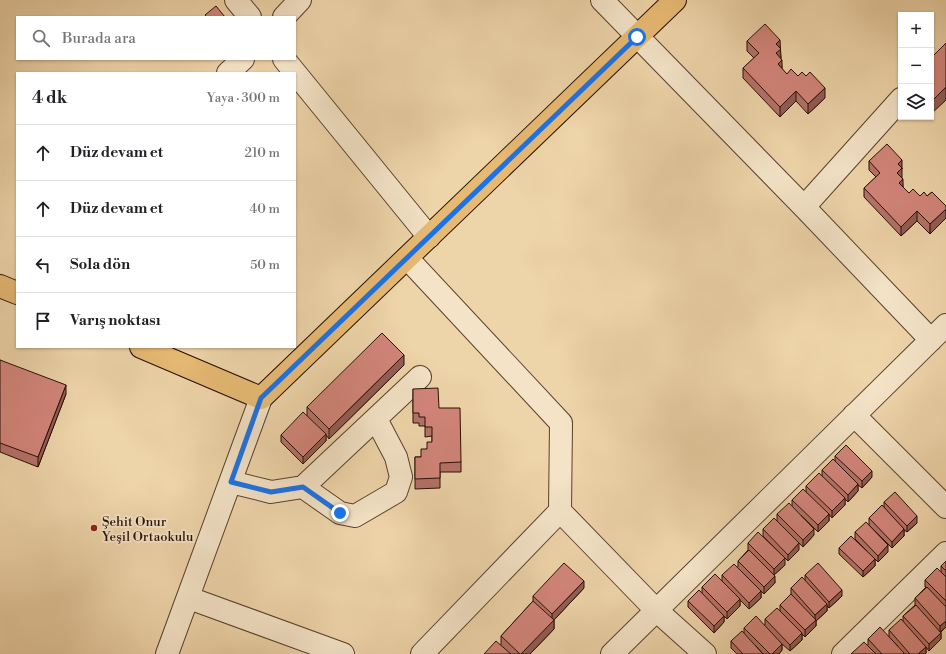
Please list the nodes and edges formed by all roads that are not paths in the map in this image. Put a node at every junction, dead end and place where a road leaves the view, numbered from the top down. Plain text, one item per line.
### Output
1 (236, 0) edge
2 (300, 0) edge
3 (603, 0) edge
4 (675, 0) edge
5 (249, 16) edge
6 (285, 16) edge
7 (637, 37) junction
8 (242, 60) edge
9 (285, 60) edge
10 (229, 72) edge
11 (295, 72) edge
12 (296, 74) edge
13 (898, 102) edge
14 (804, 207) junction
15 (429, 237) junction
16 (407, 258) junction
17 (0, 286) edge
18 (16, 294) edge
19 (946, 325) edge
20 (931, 340) junction
21 (143, 348) edge
22 (420, 377) dead end
23 (261, 398) junction
24 (854, 415) junction
25 (376, 419) junction
26 (231, 482) junction
27 (303, 487) junction
28 (946, 507) edge
29 (560, 511) junction
30 (946, 553) edge
31 (189, 598) junction
32 (656, 610) junction
33 (167, 654) edge
34 (343, 654) edge
35 (422, 654) edge
36 (612, 654) edge
37 (705, 654) edge
38 (843, 654) edge

1 - 5 street
2 - 6 street
3 - 7 street
4 - 7 main road
7 - 14 street
7 - 15 main road
8 - 10 street
9 - 11 street
12 - 15 street
13 - 14 street
14 - 20 street
15 - 16 main road
16 - 23 main road
16 - 29 street
17 - 18 main road
19 - 20 street
20 - 24 street
21 - 23 main road
22 - 25 street
23 - 26 street
24 - 28 street
24 - 32 street
25 - 27 street
25 - 27 street
26 - 27 street
26 - 31 street
29 - 32 street
29 - 35 street
30 - 38 street
31 - 33 street
31 - 34 street
32 - 36 street
32 - 37 street

